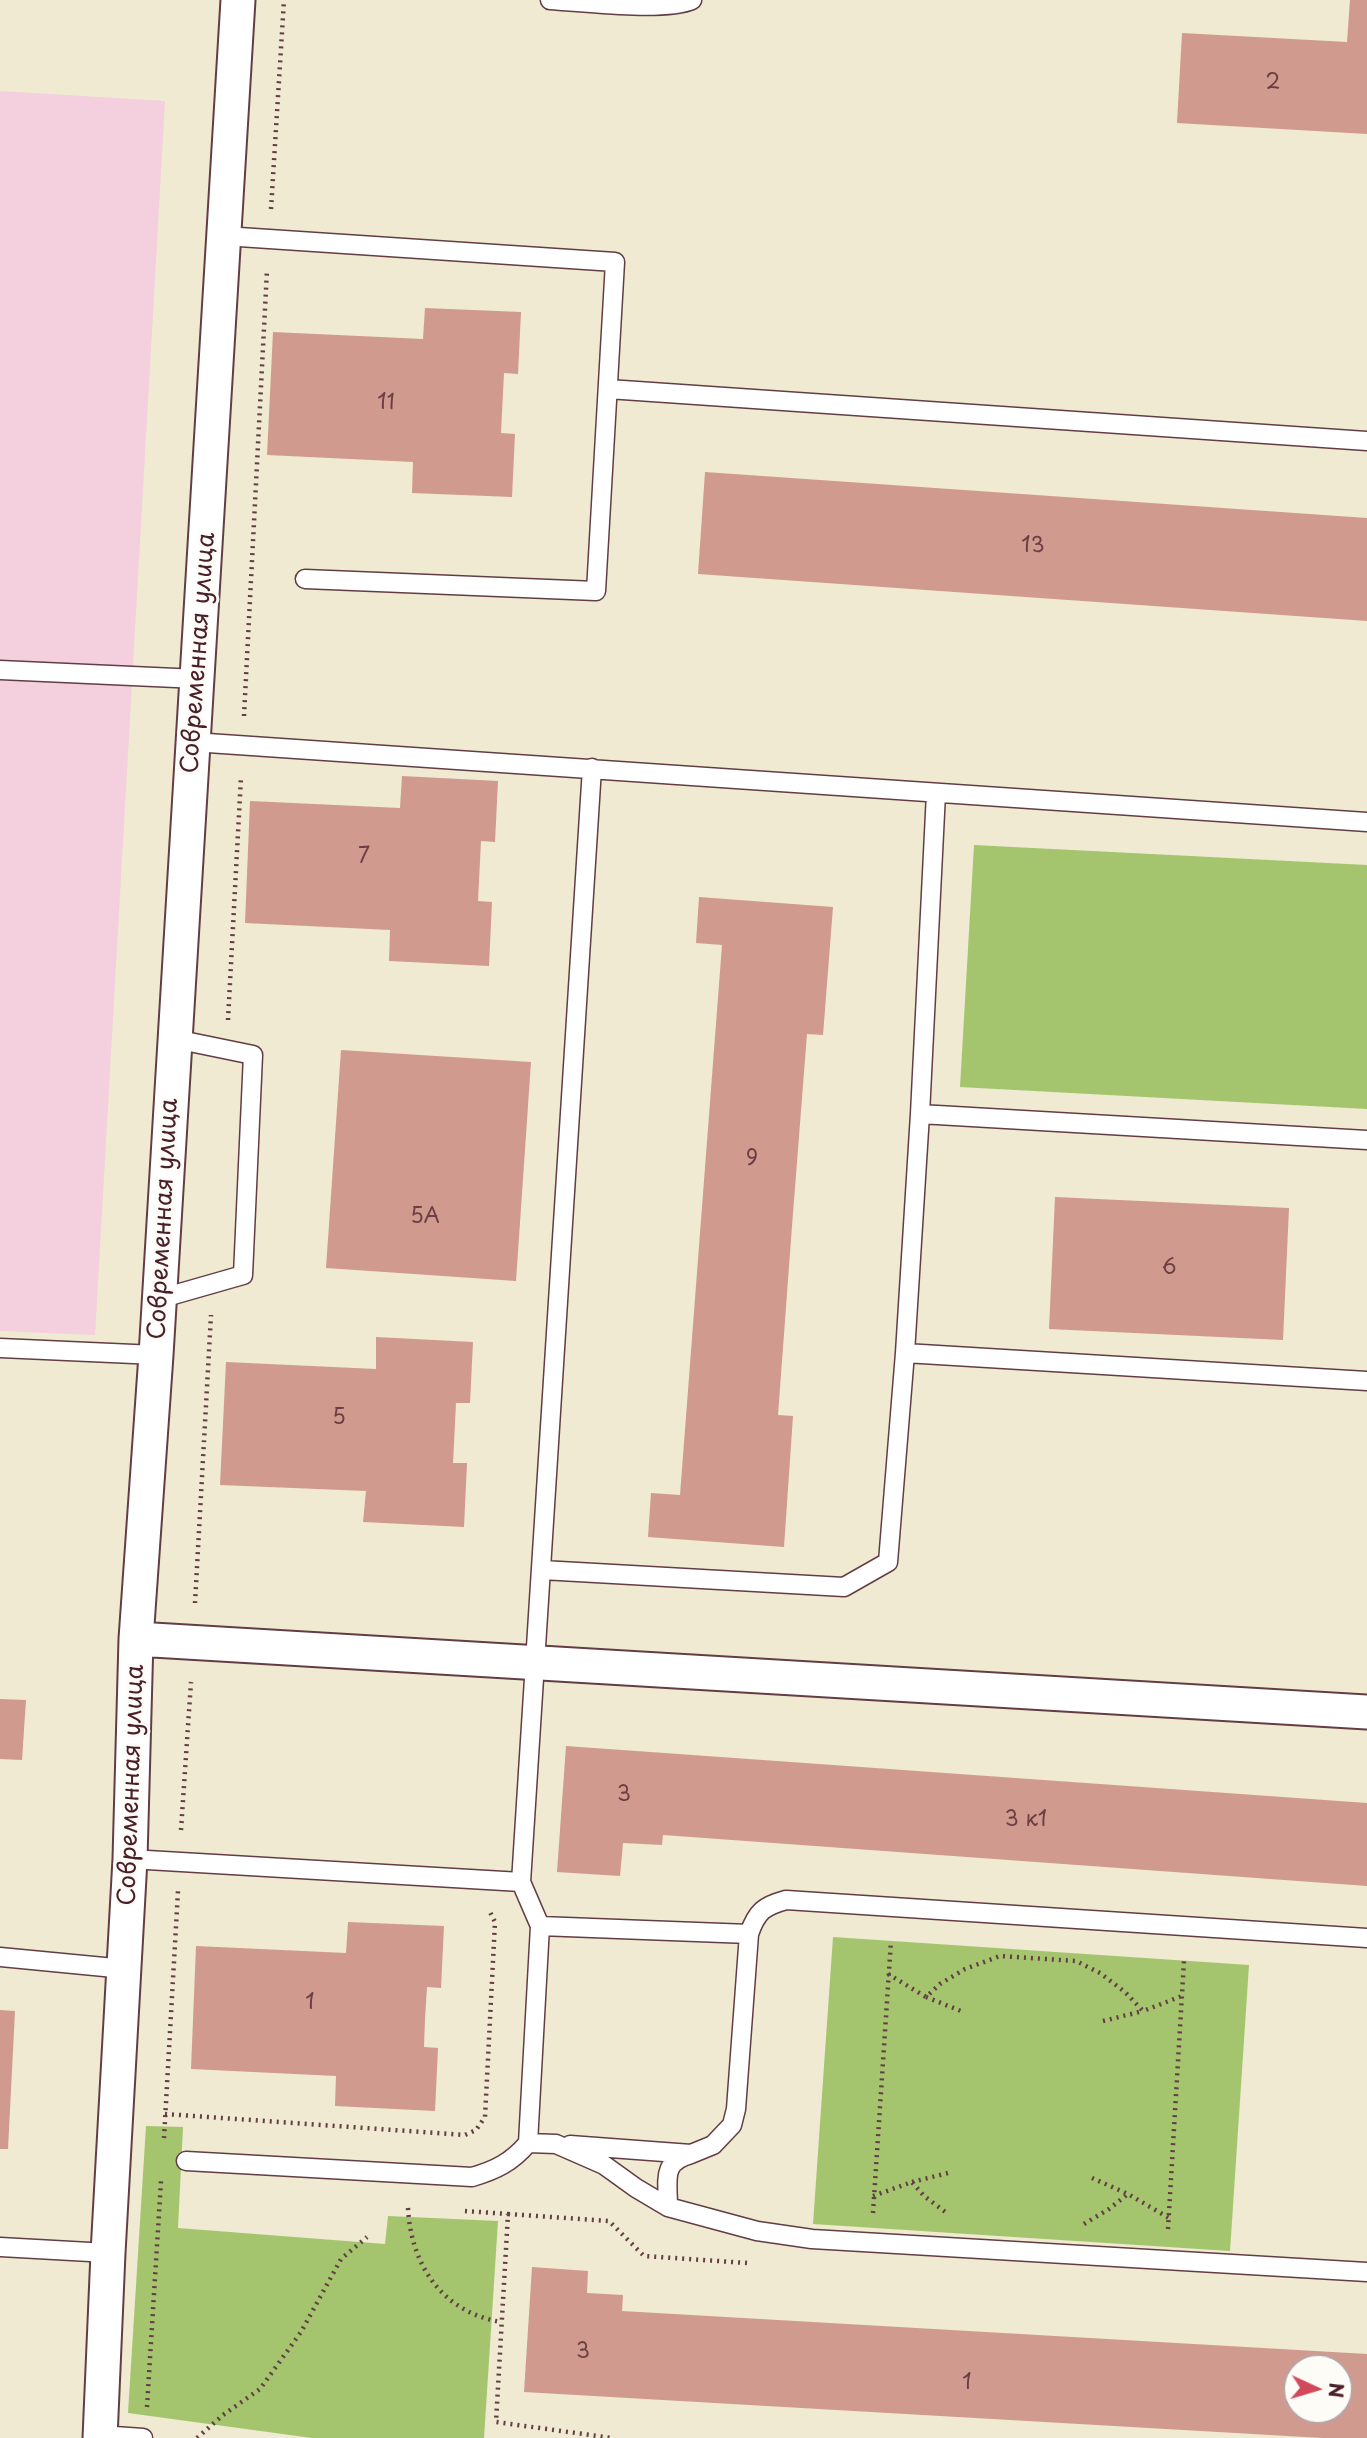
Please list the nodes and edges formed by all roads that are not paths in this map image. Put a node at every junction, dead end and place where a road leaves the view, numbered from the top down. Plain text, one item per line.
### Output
1 (238, 0) edge
2 (551, 0) edge
3 (692, 0) edge
4 (225, 236) junction
5 (608, 389) junction
6 (1367, 441) edge
7 (305, 579) dead end
8 (0, 670) edge
9 (198, 679) junction
10 (193, 742) junction
11 (592, 768) junction
12 (936, 793) junction
13 (1367, 822) edge
14 (175, 1038) junction
15 (920, 1114) junction
16 (1367, 1140) edge
17 (159, 1299) junction
18 (0, 1348) edge
19 (905, 1353) junction
20 (156, 1355) junction
21 (1367, 1381) edge
22 (542, 1570) junction
23 (136, 1639) junction
24 (536, 1662) junction
25 (1367, 1712) edge
26 (130, 1859) junction
27 (521, 1882) junction
28 (540, 1926) junction
29 (749, 1934) junction
30 (1367, 1938) edge
31 (0, 1957) edge
32 (125, 1969) junction
33 (528, 2143) junction
34 (556, 2144) junction
35 (691, 2154) junction
36 (186, 2161) dead end
37 (668, 2207) junction
38 (0, 2247) edge
39 (108, 2253) junction
40 (1367, 2272) edge
41 (100, 2436) edge
42 (143, 2438) edge

1 - 4 street, Современная улица
2 - 3 lane
4 - 5 lane
4 - 9 street, Современная улица
5 - 6 lane
5 - 7 lane
8 - 9 lane
9 - 10 street, Современная улица
10 - 11 lane
10 - 14 street, Современная улица
11 - 12 lane
11 - 22 lane
12 - 13 lane
12 - 15 lane
14 - 17 street, Современная улица
14 - 17 lane
15 - 16 lane
15 - 19 lane
17 - 20 street, Современная улица
18 - 20 lane
19 - 21 lane
19 - 22 lane
20 - 23 street, Современная улица
22 - 24 lane
23 - 24 street
23 - 26 street, Современная улица
24 - 25 street
24 - 27 lane
26 - 27 lane
26 - 32 street, Современная улица
27 - 28 lane
28 - 29 lane
28 - 33 lane
29 - 30 lane
29 - 35 lane
31 - 32 lane
32 - 39 street, Современная улица
33 - 34 lane
33 - 36 lane
34 - 35 lane
34 - 37 lane
35 - 37 lane
37 - 40 lane
38 - 39 lane
39 - 41 street, Современная улица
41 - 42 lane

